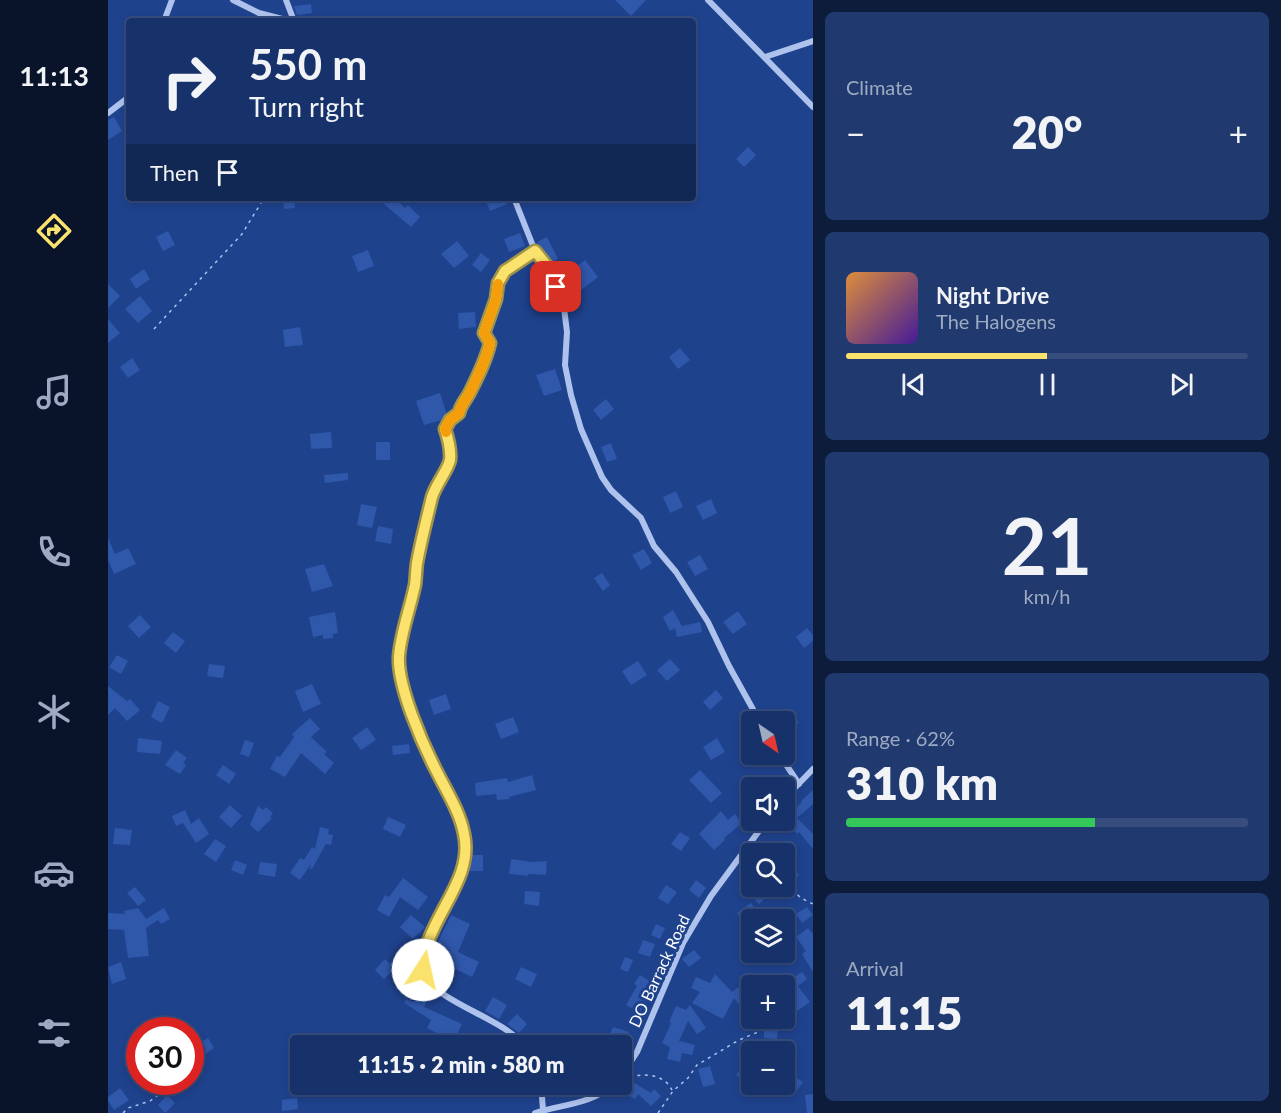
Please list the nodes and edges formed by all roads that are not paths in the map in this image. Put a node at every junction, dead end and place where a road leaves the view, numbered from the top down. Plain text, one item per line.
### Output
1 (172, 0) edge
2 (233, 0) edge
3 (286, 0) edge
4 (708, 0) edge
5 (165, 18) edge
6 (278, 18) edge
7 (291, 18) edge
8 (813, 41) edge
9 (765, 57) junction
10 (126, 99) edge
11 (813, 107) edge
12 (108, 113) edge
13 (515, 201) edge
14 (535, 251) junction
15 (754, 711) edge
16 (786, 765) edge
17 (813, 768) edge
18 (799, 784) junction
19 (795, 788) edge
20 (758, 831) edge
21 (513, 1035) edge
22 (632, 1062) edge
23 (542, 1095) edge
24 (598, 1095) edge
25 (543, 1110) junction
26 (535, 1113) edge

1 - 5 street
2 - 6 street
3 - 7 street
4 - 9 street
8 - 9 street
9 - 11 street
10 - 12 street
13 - 14 street
14 - 15 street
14 - 21 street
16 - 18 street
17 - 18 street
18 - 19 street
20 - 22 street, DO Barrack Road
23 - 25 street
24 - 25 street
25 - 26 street

